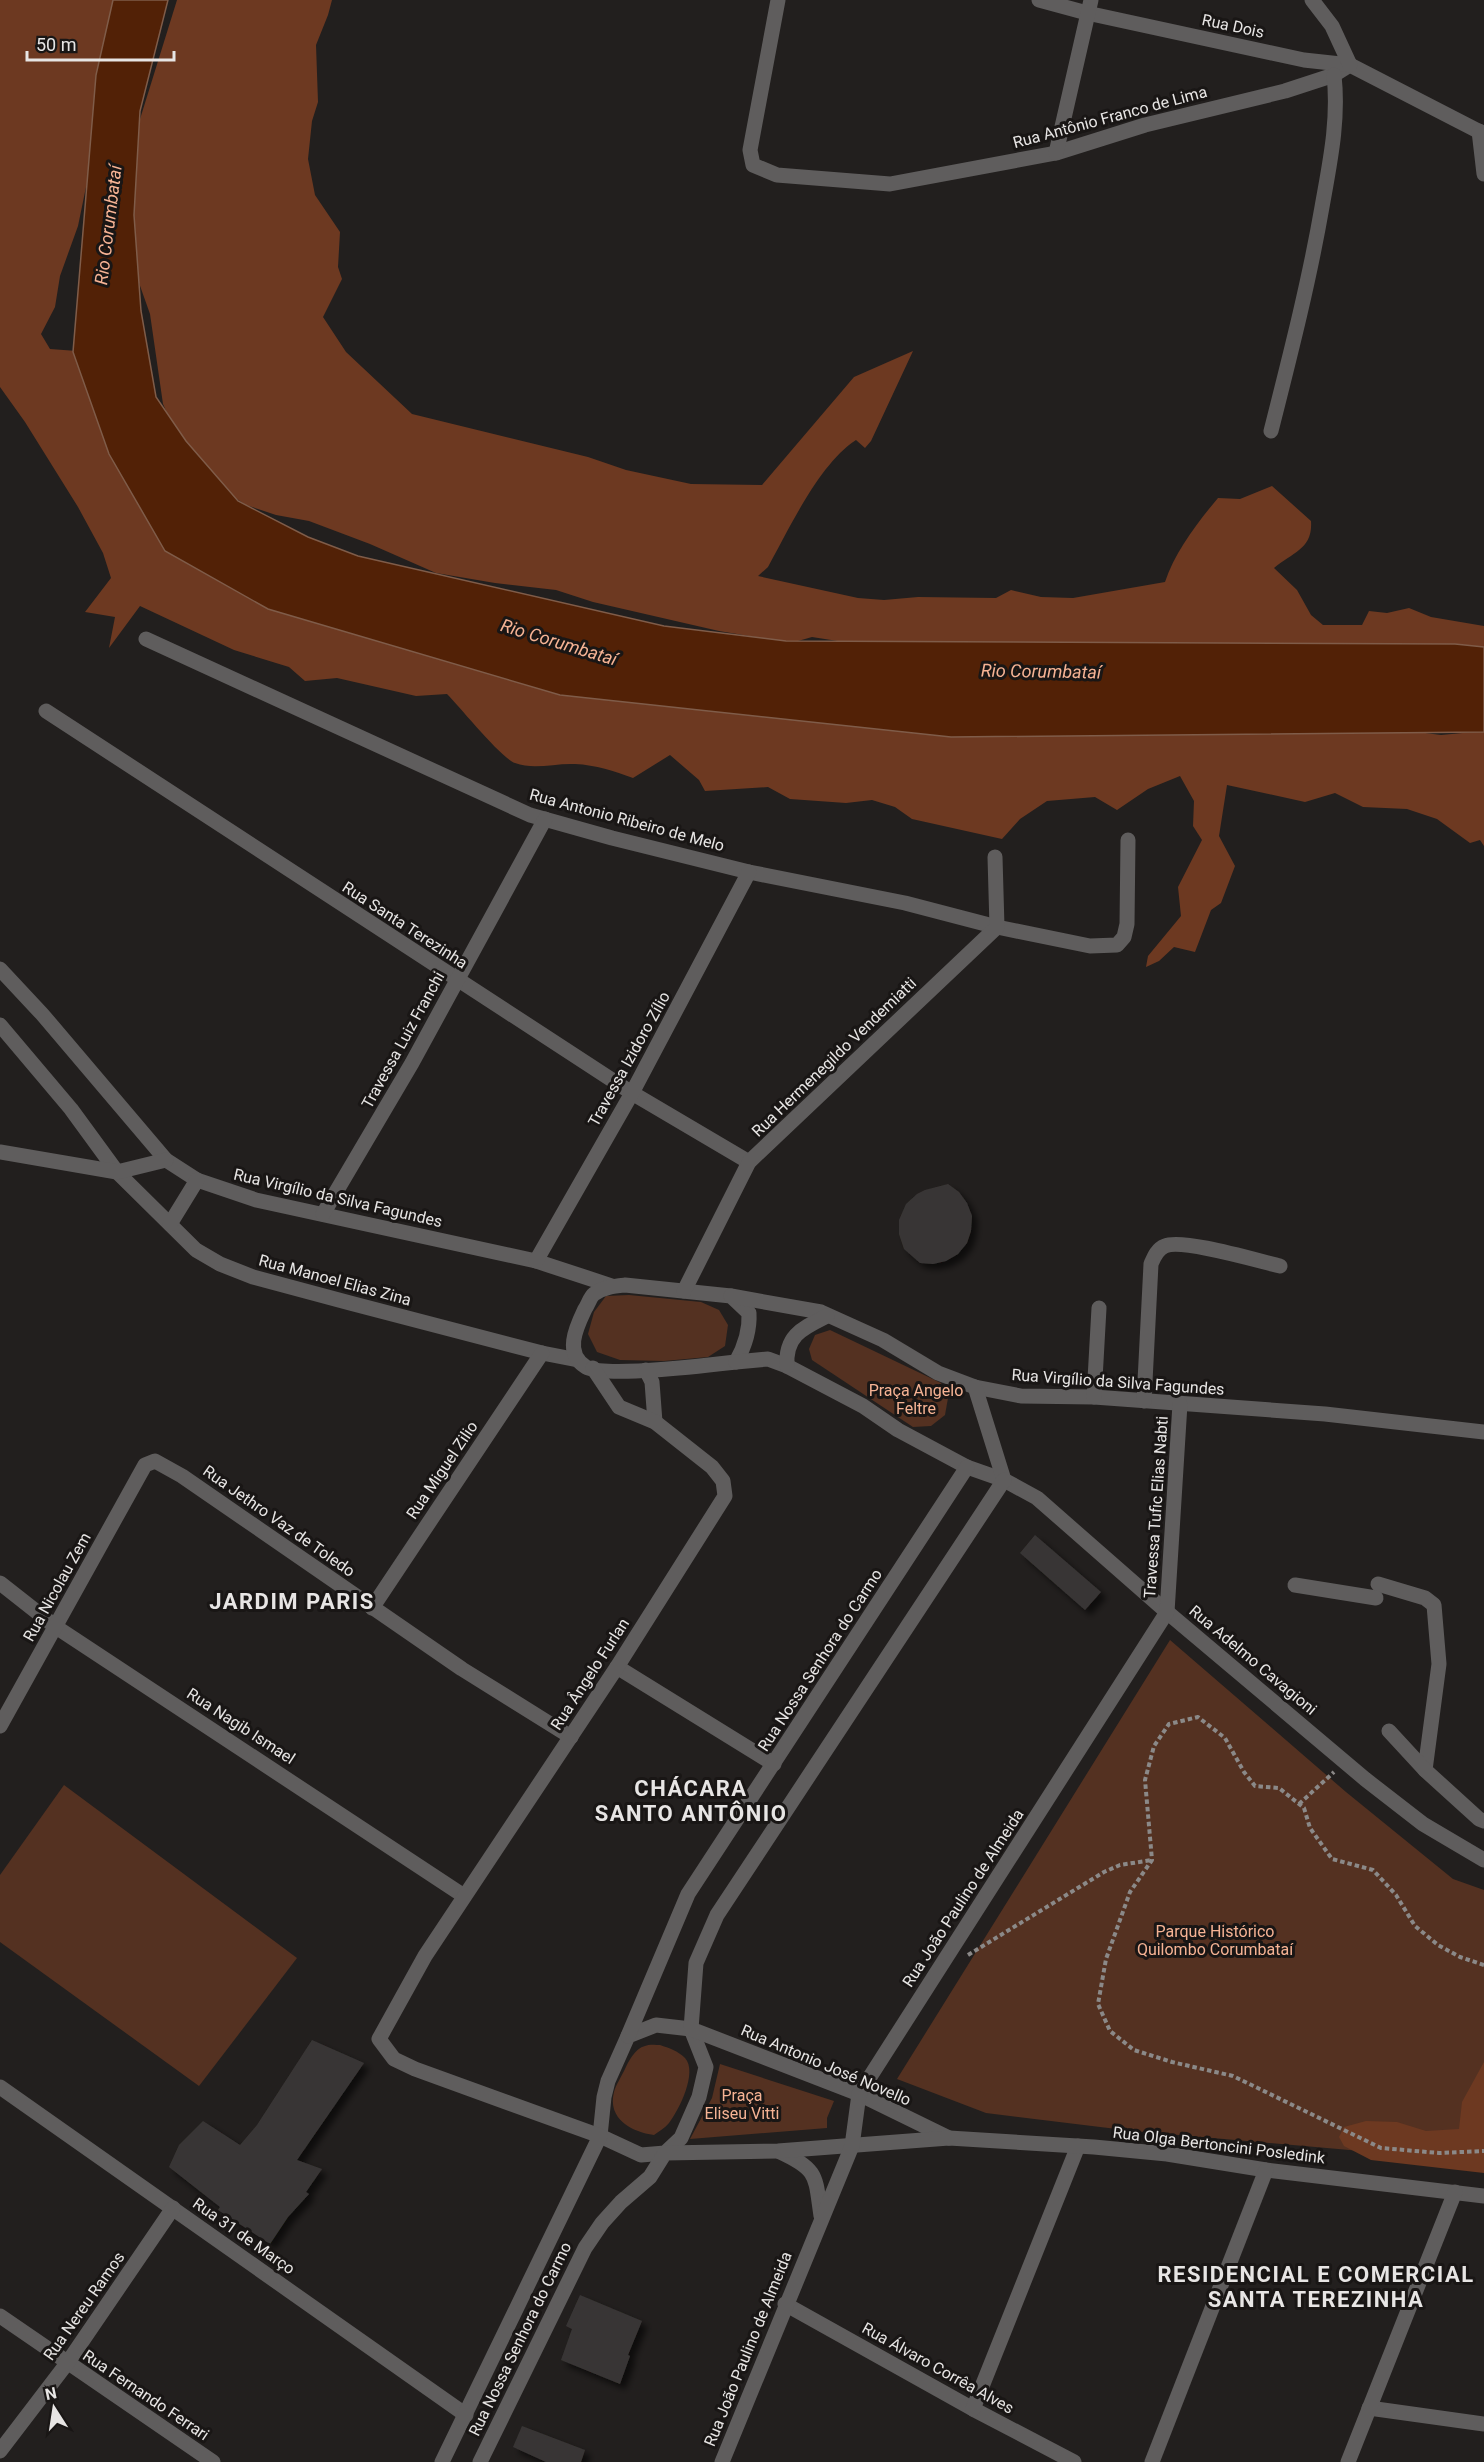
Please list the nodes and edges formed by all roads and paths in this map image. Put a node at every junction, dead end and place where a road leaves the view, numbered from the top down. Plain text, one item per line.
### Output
1 (778, 0) edge
2 (1039, 0) edge
3 (1312, 0) edge
4 (1089, 7) edge
5 (1350, 65) junction
6 (1334, 75) junction
7 (1481, 133) edge
8 (1056, 153) junction
9 (1484, 174) edge
10 (1271, 431) dead end
11 (146, 639) dead end
12 (46, 711) dead end
13 (546, 819) junction
14 (1128, 840) dead end
15 (995, 857) dead end
16 (749, 872) junction
17 (997, 927) junction
18 (0, 969) edge
19 (457, 980) junction
20 (0, 1025) edge
21 (632, 1093) junction
22 (0, 1152) edge
23 (166, 1160) junction
24 (749, 1162) junction
25 (117, 1172) junction
26 (197, 1180) junction
27 (322, 1214) junction
28 (170, 1224) junction
29 (536, 1261) junction
30 (1280, 1266) dead end
31 (612, 1286) junction
32 (684, 1291) junction
33 (731, 1296) junction
34 (1099, 1308) dead end
35 (827, 1316) junction
36 (542, 1353) junction
37 (578, 1360) junction
38 (736, 1362) junction
39 (787, 1366) junction
40 (593, 1368) junction
41 (646, 1370) junction
42 (975, 1387) junction
43 (1094, 1397) junction
44 (1144, 1401) junction
45 (1180, 1404) junction
46 (655, 1422) junction
47 (1484, 1432) edge
48 (145, 1465) joint
49 (967, 1467) junction
50 (1004, 1480) junction
51 (0, 1583) edge
52 (1295, 1586) dead end
53 (372, 1608) junction
54 (1167, 1612) junction
55 (56, 1627) junction
56 (617, 1668) junction
57 (0, 1726) edge
58 (1389, 1731) dead end
59 (571, 1737) junction
60 (1346, 1761) junction
61 (774, 1764) junction
62 (1425, 1770) junction
63 (1299, 1804) junction
64 (1484, 1821) edge
65 (1152, 1860) junction
66 (1484, 1860) edge
67 (464, 1896) junction
68 (965, 1958) dead end
69 (1484, 1965) edge
70 (691, 2029) junction
71 (628, 2036) junction
72 (0, 2087) edge
73 (859, 2094) junction
74 (600, 2136) junction
75 (950, 2138) junction
76 (852, 2146) junction
77 (1078, 2146) junction
78 (778, 2151) junction
79 (1484, 2151) edge
80 (665, 2153) junction
81 (1266, 2170) junction
82 (1455, 2192) junction
83 (1484, 2196) edge
84 (173, 2208) junction
85 (821, 2217) junction
86 (785, 2304) junction
87 (0, 2316) edge
88 (68, 2362) junction
89 (1369, 2408) junction
90 (973, 2409) junction
91 (466, 2415) junction
92 (1484, 2424) edge
93 (0, 2451) edge
94 (213, 2462) edge
95 (442, 2462) edge
96 (480, 2462) edge
97 (722, 2462) edge
98 (1074, 2462) edge
99 (1152, 2462) edge
100 (1347, 2462) edge

1 - 8 street, Rua Antônio Franco de Lima
2 - 4 street, Rua Dois
3 - 5 street
4 - 5 street, Rua Dois
4 - 8 street
5 - 6 street, Rua Antônio Franco de Lima
5 - 7 street
6 - 8 street, Rua Antônio Franco de Lima
6 - 10 street
7 - 9 street
11 - 13 street, Rua Antonio Ribeiro de Melo
12 - 19 street, Rua Santa Terezinha
13 - 16 street, Rua Antonio Ribeiro de Melo
13 - 19 street, Travessa Luiz Franchi
14 - 17 street, Rua Antonio Ribeiro de Melo
15 - 17 street
16 - 17 street, Rua Antonio Ribeiro de Melo
16 - 21 street, Travessa Izidoro Zílio
17 - 24 street, Rua Hermenegildo Vendemiatti
18 - 23 street, Rua Virgílio da Silva Fagundes
19 - 21 street, Rua Santa Terezinha
19 - 27 street, Travessa Luiz Franchi
20 - 25 street
21 - 24 street, Rua Santa Terezinha
21 - 29 street, Travessa Izidoro Zílio
22 - 25 street
23 - 25 street
23 - 26 street, Rua Virgílio da Silva Fagundes
24 - 32 street, Rua Hermenegildo Vendemiatti
25 - 28 street, Rua Manoel Elias Zina
26 - 27 street, Rua Virgílio da Silva Fagundes
26 - 28 street
27 - 29 street, Rua Virgílio da Silva Fagundes
28 - 36 street, Rua Manoel Elias Zina
29 - 31 street, Rua Virgílio da Silva Fagundes
30 - 44 street
31 - 32 street, Rua Virgílio da Silva Fagundes
31 - 37 street
32 - 33 street, Rua Virgílio da Silva Fagundes
33 - 35 street, Rua Virgílio da Silva Fagundes
33 - 38 street
34 - 43 street
35 - 39 street
35 - 42 street, Rua Virgílio da Silva Fagundes
36 - 37 street, Rua Manoel Elias Zina
36 - 53 street, Rua Miguel Zilio
37 - 40 street, Rua Manoel Elias Zina
38 - 39 street, Rua Adelmo Cavagioni
38 - 41 street, Rua Adelmo Cavagioni
39 - 49 street, Rua Adelmo Cavagioni
40 - 41 street, Rua Adelmo Cavagioni
40 - 46 street
41 - 46 street
42 - 43 street, Rua Virgílio da Silva Fagundes
42 - 50 street
43 - 44 street, Rua Virgílio da Silva Fagundes
44 - 45 street, Rua Virgílio da Silva Fagundes
45 - 47 street, Rua Virgílio da Silva Fagundes
45 - 54 street, Travessa Tufic Elias Nabti
46 - 56 street, Rua Ângelo Furlan
48 - 53 street, Rua Jethro Vaz de Toledo
48 - 55 street, Rua Nicolau Zem
49 - 50 street, Rua Adelmo Cavagioni
49 - 61 street, Rua Nossa Senhora do Carmo
50 - 54 street, Rua Adelmo Cavagioni
50 - 70 street
51 - 55 street, Rua Nagib Ismael
52 - 62 street
53 - 59 street, Rua Jethro Vaz de Toledo
54 - 60 street, Rua Adelmo Cavagioni
54 - 73 street, Rua João Paulino de Almeida
55 - 57 street, Rua Nicolau Zem
55 - 67 street, Rua Nagib Ismael
56 - 59 street, Rua Ângelo Furlan
56 - 61 street
58 - 62 street
59 - 67 street, Rua Ângelo Furlan
60 - 63 path
60 - 66 street, Rua Adelmo Cavagioni
61 - 71 street, Rua Nossa Senhora do Carmo
62 - 64 street
63 - 65 path
63 - 69 path
65 - 68 path
65 - 79 path
67 - 74 street, Rua Ângelo Furlan
70 - 71 street
70 - 73 street, Rua Antonio José Novello
70 - 80 street
71 - 74 street
72 - 84 street, Rua 31 de Março
73 - 75 street, Rua Antonio José Novello
73 - 76 street, Rua João Paulino de Almeida
74 - 80 street
74 - 91 street, Rua Nossa Senhora do Carmo
75 - 76 street
75 - 77 street, Rua Olga Bertoncini Posledink
76 - 78 street
76 - 85 street, Rua João Paulino de Almeida
77 - 81 street, Rua Olga Bertoncini Posledink
77 - 90 street
78 - 80 street
78 - 85 street
80 - 96 street, Rua Nossa Senhora do Carmo
81 - 82 street, Rua Olga Bertoncini Posledink
81 - 99 street
82 - 83 street, Rua Olga Bertoncini Posledink
82 - 89 street
84 - 88 street, Rua Nereu Ramos
84 - 91 street, Rua 31 de Março
85 - 86 street, Rua João Paulino de Almeida
86 - 90 street, Rua Álvaro Corrêa Alves
86 - 97 street, Rua João Paulino de Almeida
87 - 88 street, Rua Fernando Ferrari
88 - 93 street, Rua Nereu Ramos
88 - 94 street, Rua Fernando Ferrari
89 - 92 street
89 - 100 street
90 - 98 street, Rua Álvaro Corrêa Alves
91 - 95 street, Rua Nossa Senhora do Carmo

